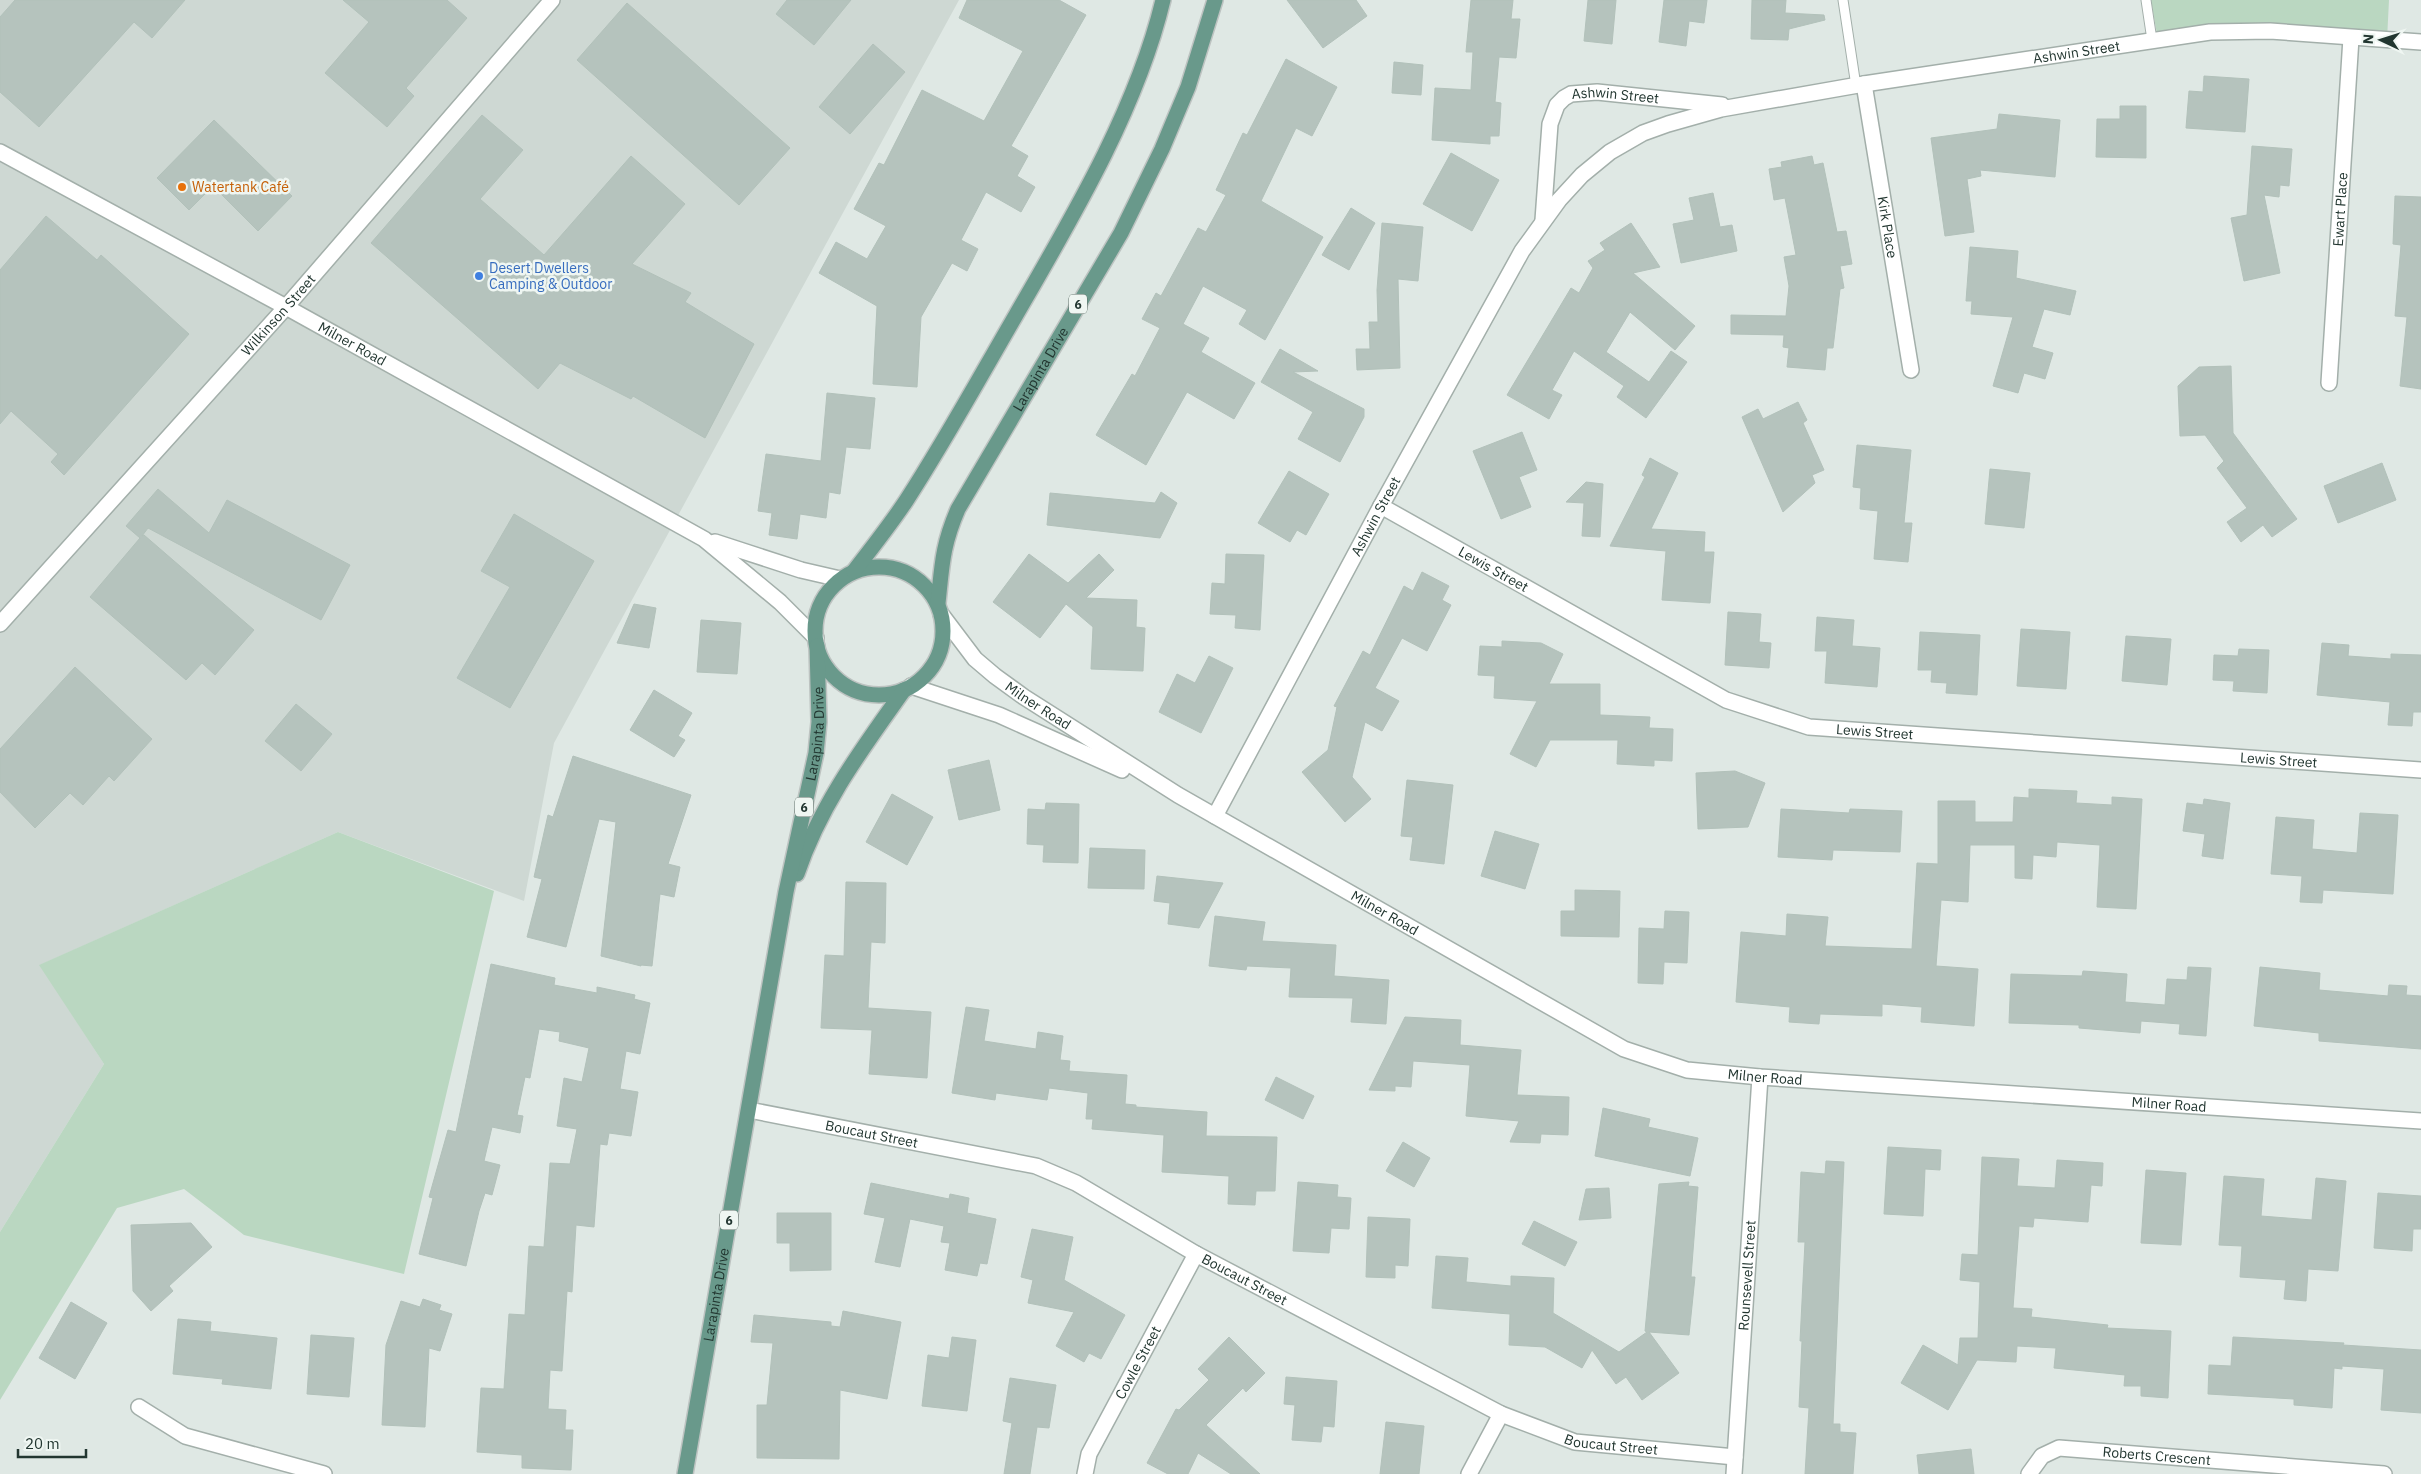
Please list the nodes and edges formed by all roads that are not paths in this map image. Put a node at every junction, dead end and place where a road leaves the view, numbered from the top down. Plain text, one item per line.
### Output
1 (552, 0) edge
2 (1163, 0) edge
3 (1215, 0) edge
4 (1842, 0) edge
5 (2146, 0) edge
6 (2351, 38) junction
7 (2152, 40) junction
8 (2421, 42) edge
9 (1860, 85) junction
10 (1734, 107) junction
11 (0, 152) edge
12 (1543, 220) junction
13 (286, 306) junction
14 (1911, 370) dead end
15 (2329, 383) dead end
16 (1381, 506) junction
17 (704, 539) junction
18 (854, 571) junction
19 (840, 579) junction
20 (939, 609) junction
21 (0, 624) edge
22 (816, 642) junction
23 (908, 688) junction
24 (2421, 770) edge
25 (1178, 795) junction
26 (1216, 816) junction
27 (774, 967) junction
28 (1760, 1077) junction
29 (749, 1110) junction
30 (2421, 1121) edge
31 (1196, 1254) junction
32 (138, 1407) dead end
33 (1501, 1414) junction
34 (1735, 1457) junction
35 (320, 1474) edge
36 (685, 1474) edge
37 (1085, 1474) edge
38 (1469, 1474) edge
39 (1734, 1474) edge
40 (2029, 1474) edge
41 (2384, 1474) edge

1 - 13 street, Wilkinson Street
2 - 18 main road, 6
3 - 20 main road, Larapinta Drive / 6
4 - 9 lane
5 - 7 lane
6 - 7 street, Ashwin Street
6 - 8 street, Ashwin Street
6 - 15 street, Ewart Place
7 - 9 street, Ashwin Street
9 - 10 street, Ashwin Street
9 - 14 street, Kirk Place
10 - 12 street, Ashwin Street
10 - 12 street, Ashwin Street
11 - 13 street, Milner Road
12 - 16 street, Ashwin Street
13 - 17 street, Milner Road
13 - 21 street, Wilkinson Street
16 - 24 street, Lewis Street
16 - 26 street, Ashwin Street
17 - 19 street, Milner Road
17 - 22 street, Milner Road
18 - 19 main road, 6
18 - 20 main road, 6
19 - 22 main road, 6
20 - 23 main road, 6
20 - 25 street, Milner Road
22 - 23 main road
22 - 27 main road, Larapinta Drive / 6
23 - 25 street, Milner Road
23 - 27 main road, Larapinta Drive / 6
25 - 26 street, Milner Road
26 - 28 street, Milner Road
27 - 29 main road, Larapinta Drive / 6
28 - 30 street, Milner Road
28 - 34 street, Rounsevell Street
29 - 31 street, Boucaut Street
29 - 36 main road, Larapinta Drive / 6
31 - 33 street, Boucaut Street
31 - 37 street, Cowle Street
32 - 35 street
33 - 34 street, Boucaut Street
33 - 38 street
34 - 39 street, Rounsevell Street
40 - 41 street, Roberts Crescent

